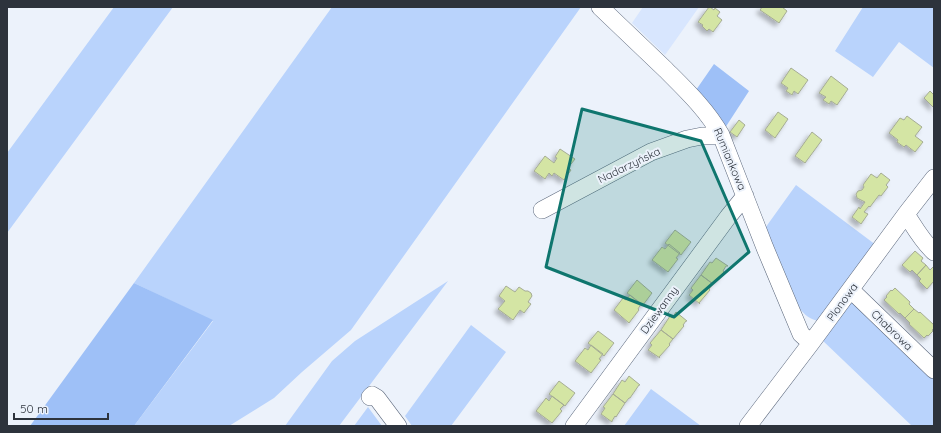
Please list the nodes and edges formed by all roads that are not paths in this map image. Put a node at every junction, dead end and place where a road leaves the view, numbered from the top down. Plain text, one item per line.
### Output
1 (600, 7) edge
2 (721, 135) junction
3 (934, 178) edge
4 (745, 196) junction
5 (542, 210) dead end
6 (906, 214) junction
7 (934, 252) edge
8 (851, 290) junction
9 (811, 343) junction
10 (934, 370) edge
11 (370, 397) dead end
12 (398, 426) edge
13 (574, 426) edge
14 (748, 426) edge

1 - 2 street, Rumiankowa
2 - 4 street, Rumiankowa
2 - 5 street, Nadarzyńska
3 - 6 street, Plonowa
4 - 9 street, Rumiankowa
4 - 13 street, Dziewanny
6 - 7 street
6 - 8 street, Plonowa
8 - 9 street, Plonowa
8 - 10 street, Chabrowa
9 - 14 street, Plonowa
11 - 12 street

